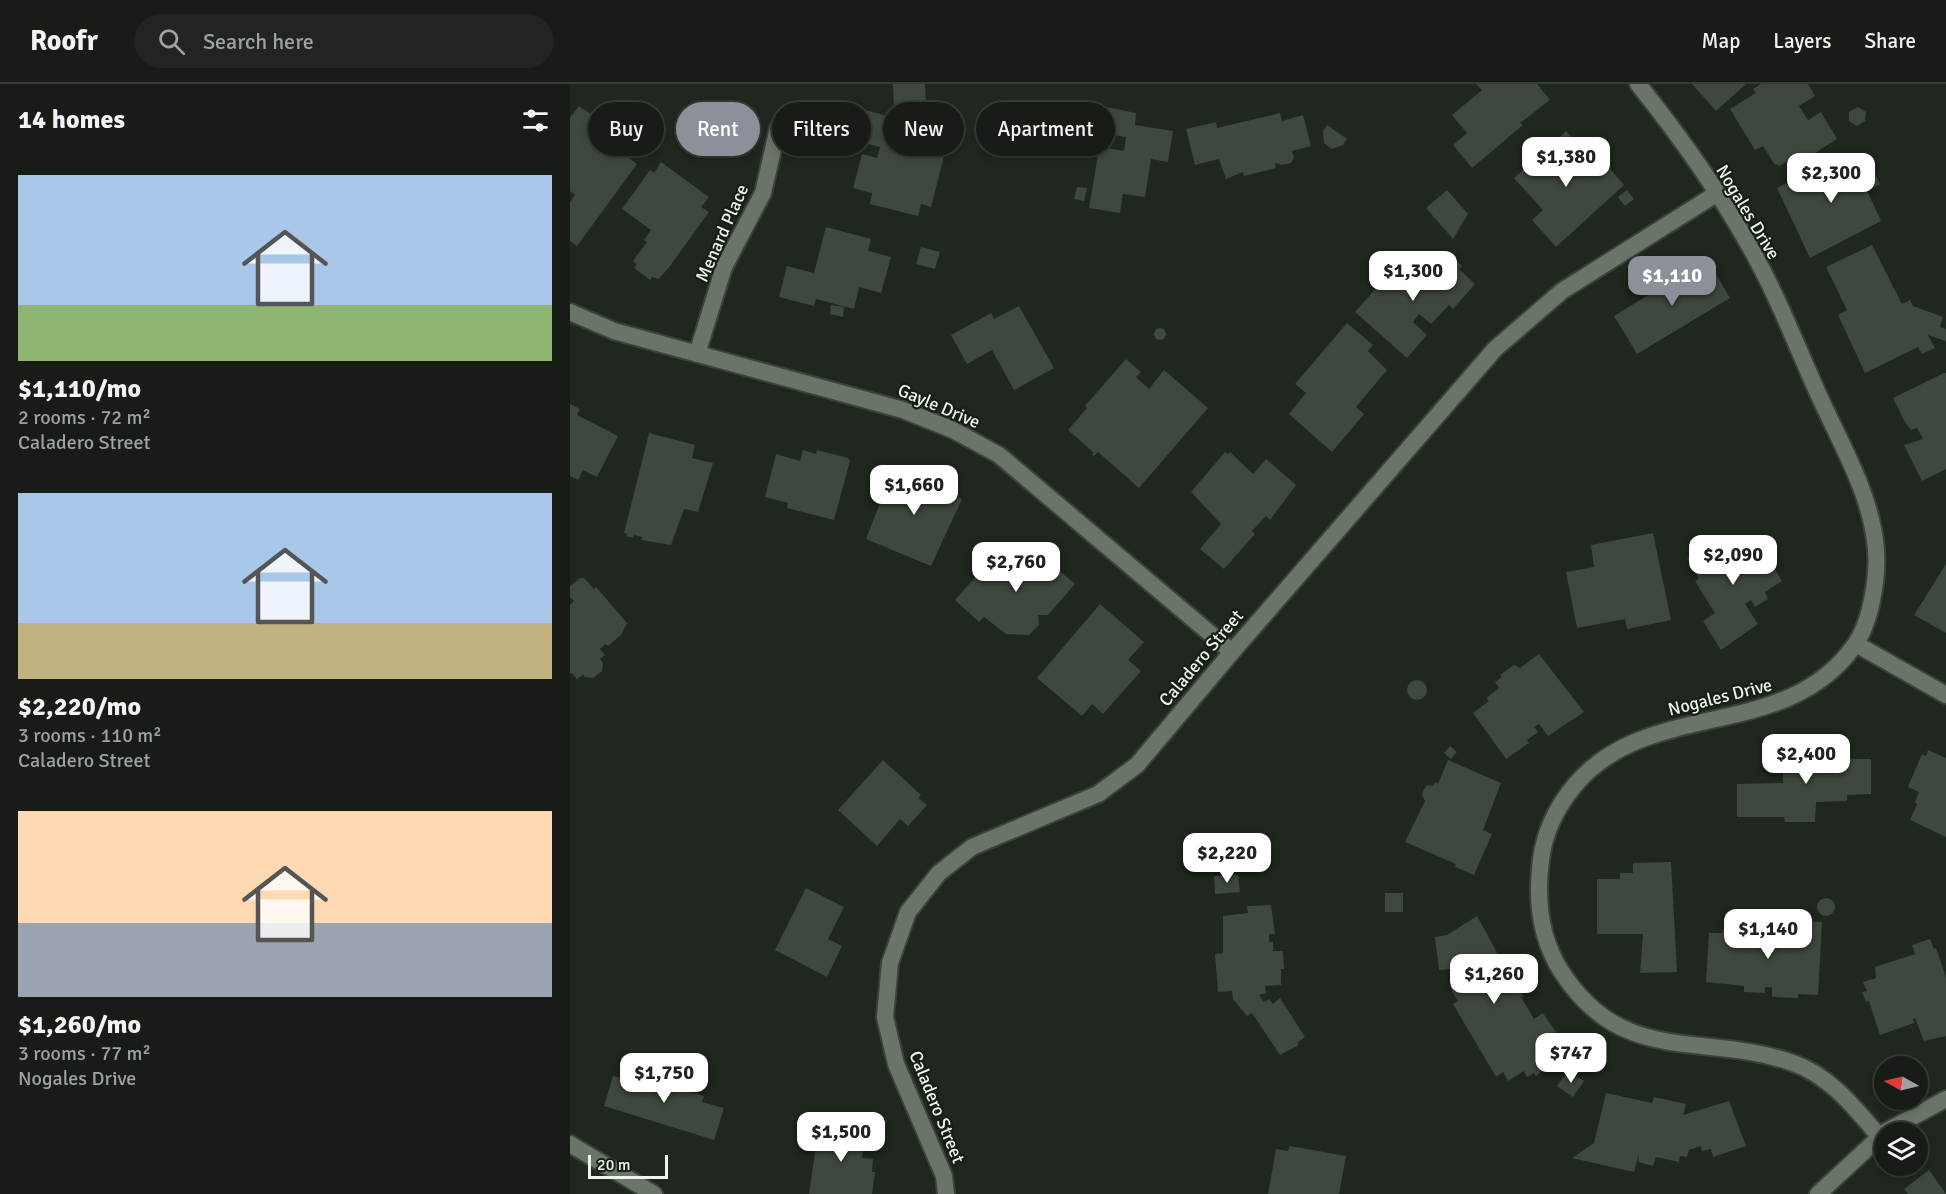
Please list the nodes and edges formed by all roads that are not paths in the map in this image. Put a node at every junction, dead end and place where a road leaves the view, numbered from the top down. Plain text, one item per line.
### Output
1 (1638, 84) edge
2 (772, 154) edge
3 (1716, 194) junction
4 (570, 312) edge
5 (697, 354) junction
6 (1856, 644) junction
7 (1232, 652) junction
8 (1946, 695) edge
9 (1946, 1099) edge
10 (1905, 1122) edge
11 (1874, 1125) edge
12 (1874, 1142) edge
13 (570, 1144) edge
14 (654, 1194) edge
15 (946, 1194) edge
16 (1818, 1194) edge

1 - 3 street, Nogales Drive
2 - 5 street, Menard Place
3 - 6 street, Nogales Drive
3 - 7 street, Caladero Street
4 - 5 street, Gayle Drive
5 - 7 street, Gayle Drive
6 - 8 street
6 - 11 street, Nogales Drive
7 - 15 street, Caladero Street
9 - 10 street
12 - 16 street
13 - 14 street

